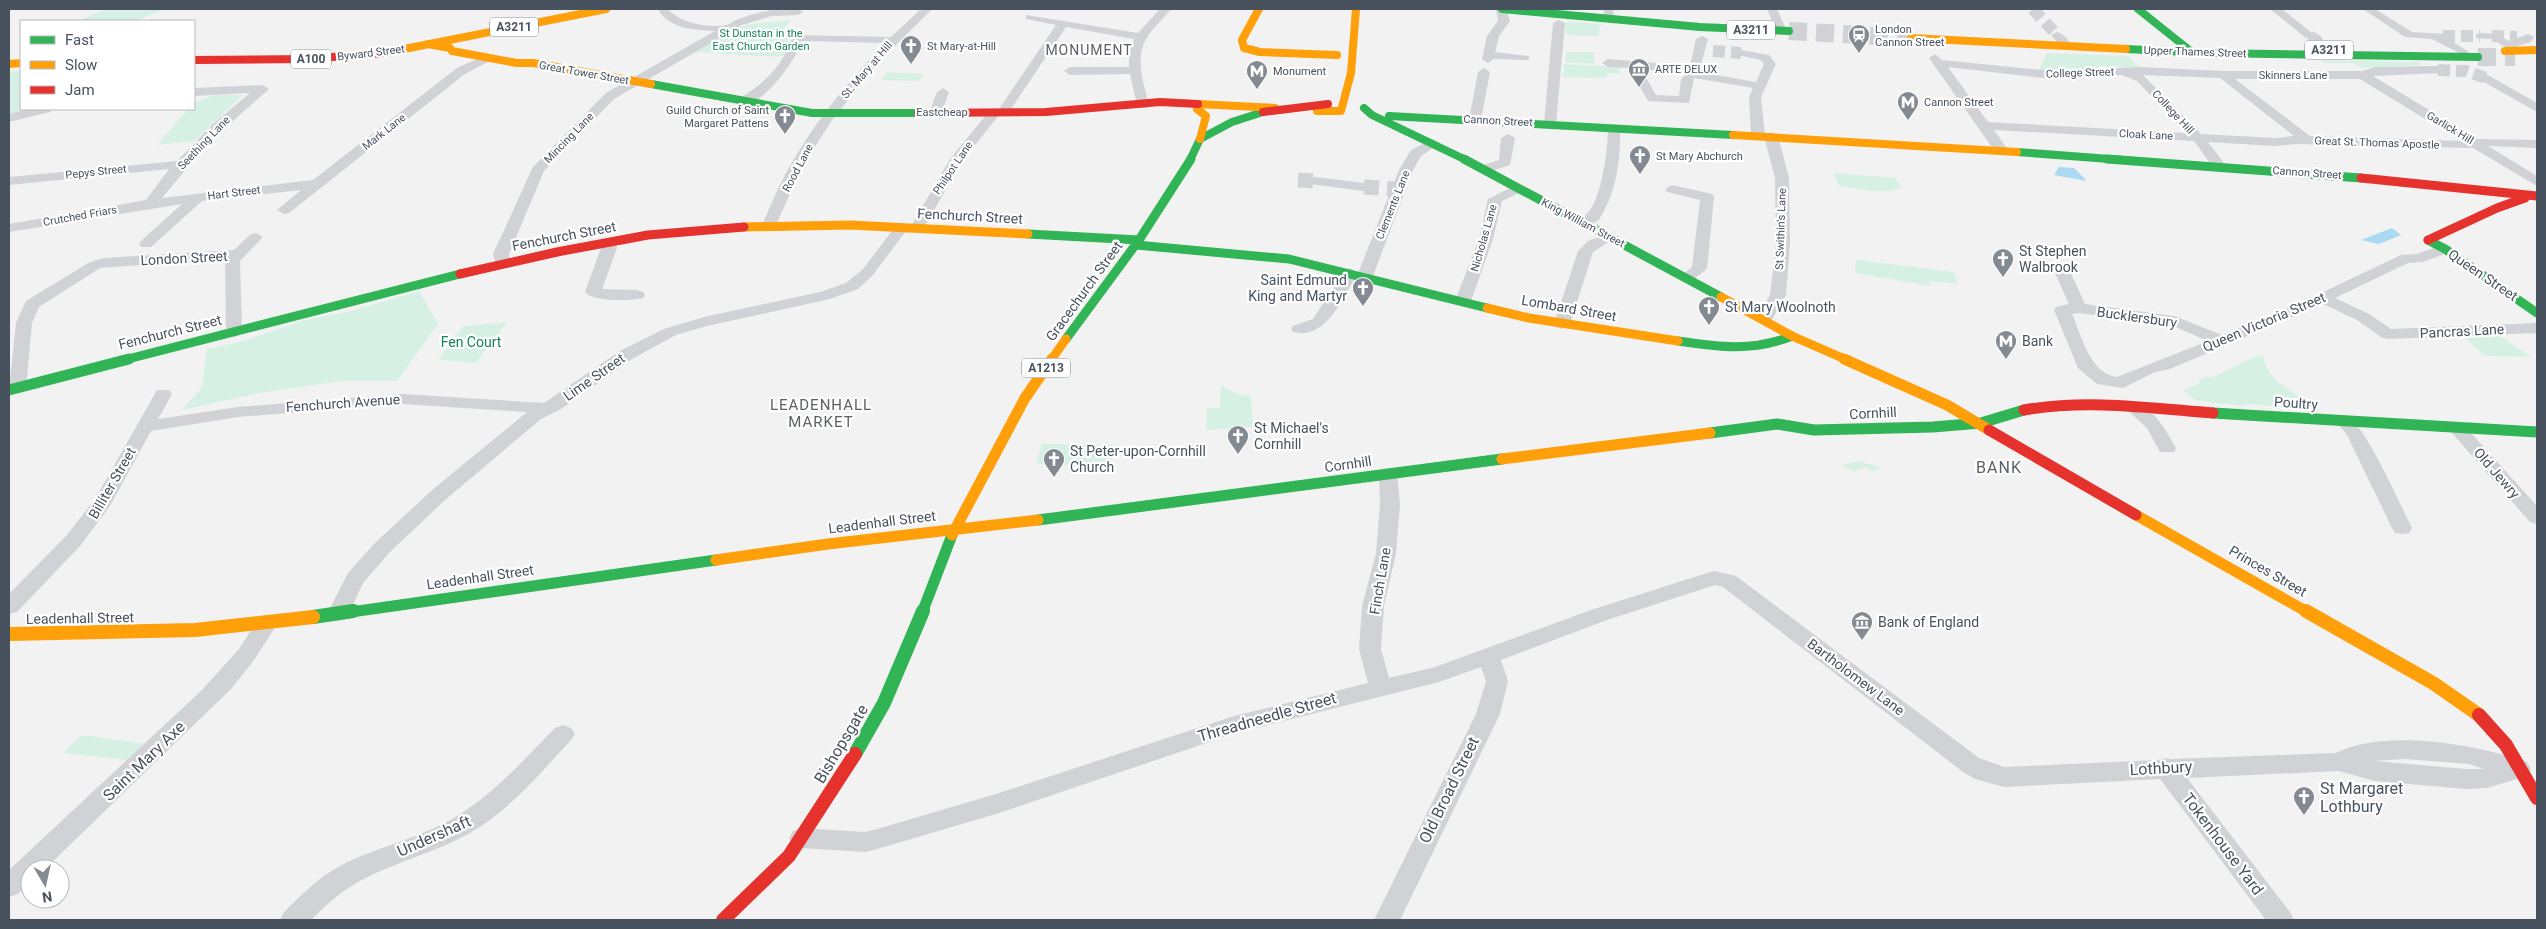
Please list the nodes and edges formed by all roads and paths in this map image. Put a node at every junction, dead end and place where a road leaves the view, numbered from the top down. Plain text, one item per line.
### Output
1 (577, 9) edge
2 (602, 9) edge
3 (927, 9) edge
4 (1166, 9) edge
5 (1259, 9) edge
6 (1502, 9) edge
7 (1543, 9) edge
8 (1772, 9) edge
9 (2138, 9) edge
10 (2275, 9) edge
11 (2368, 9) edge
12 (798, 12) dead end
13 (1608, 12) edge
14 (1356, 13) edge
15 (668, 15) dead end
16 (1030, 17) dead end
17 (2152, 22) junction
18 (1559, 23) dead end
19 (1062, 24) junction
20 (1712, 27) junction
21 (727, 29) junction
22 (1785, 31) joint
23 (1910, 36) tunnel mouth
24 (2310, 36) tunnel mouth
25 (1140, 37) junction
26 (2490, 37) tunnel mouth
27 (1338, 39) dead end
28 (892, 40) junction
29 (428, 44) junction
30 (2518, 45) edge
31 (450, 48) junction
32 (2183, 50) junction
33 (2537, 50) edge
34 (1713, 51) tunnel mouth
35 (1741, 53) tunnel mouth
36 (2470, 54) junction
37 (1337, 55) junction
38 (2537, 56) edge
39 (488, 58) junction
40 (1526, 58) dead end
41 (1542, 59) dead end
42 (195, 60) edge
43 (1557, 60) junction
44 (534, 63) junction
45 (1608, 63) dead end
46 (1633, 65) junction
47 (1134, 70) junction
48 (2438, 70) tunnel mouth
49 (1070, 71) dead end
50 (1334, 71) dead end
51 (1484, 72) dead end
52 (1693, 72) junction
53 (2117, 72) junction
54 (2223, 75) junction
55 (2363, 75) junction
56 (2486, 78) tunnel mouth
57 (633, 82) junction
58 (1760, 86) junction
59 (263, 89) joint
60 (195, 92) edge
61 (943, 92) dead end
62 (742, 102) junction
63 (1143, 105) junction
64 (1342, 108) junction
65 (2537, 108) edge
66 (1197, 109) junction
67 (42, 110) edge
68 (936, 111) junction
69 (1279, 111) junction
70 (1368, 111) junction
71 (999, 112) junction
72 (831, 113) junction
73 (1252, 113) junction
74 (9, 118) edge
75 (1475, 120) junction
76 (1550, 124) junction
77 (1984, 126) junction
78 (1614, 128) junction
79 (1764, 135) junction
80 (1508, 138) dead end
81 (2198, 138) junction
82 (1200, 139) junction
83 (2308, 141) junction
84 (1433, 143) junction
85 (2476, 144) junction
86 (2537, 144) edge
87 (2001, 150) junction
88 (1196, 151) junction
89 (183, 164) junction
90 (2220, 167) junction
91 (1485, 169) junction
92 (9, 181) edge
93 (1315, 182) tunnel mouth
94 (316, 184) junction
95 (1364, 186) tunnel mouth
96 (1518, 188) junction
97 (1672, 189) dead end
98 (2536, 191) edge
99 (197, 198) junction
100 (151, 203) junction
101 (284, 210) dead end
102 (1582, 222) junction
103 (769, 225) junction
104 (9, 228) edge
105 (909, 228) junction
106 (256, 237) dead end
107 (1610, 237) junction
108 (2428, 240) junction
109 (609, 242) junction
110 (1138, 242) junction
111 (2461, 242) dead end
112 (146, 244) dead end
113 (2445, 249) junction
114 (236, 254) junction
115 (2406, 258) junction
116 (502, 264) junction
117 (2060, 267) dead end
118 (1358, 275) junction
119 (1686, 278) junction
120 (637, 294) dead end
121 (2323, 298) junction
122 (1463, 302) junction
123 (2079, 308) junction
124 (2537, 313) edge
125 (1764, 320) junction
126 (1562, 324) junction
127 (2537, 328) edge
128 (1299, 329) dead end
129 (234, 332) junction
130 (1792, 336) junction
131 (2222, 341) junction
132 (13, 389) edge
133 (163, 394) dead end
134 (2133, 407) junction
135 (544, 408) junction
136 (2345, 421) junction
137 (1981, 423) junction
138 (144, 426) junction
139 (2458, 429) junction
140 (2537, 432) edge
141 (2167, 448) dead end
142 (1388, 474) junction
143 (2537, 518) edge
144 (955, 528) junction
145 (2402, 528) dead end
146 (1729, 581) joint
147 (9, 607) edge
148 (338, 614) junction
149 (266, 624) junction
150 (9, 634) edge
151 (1489, 657) junction
152 (1380, 687) junction
153 (563, 734) dead end
154 (2165, 767) junction
155 (2528, 770) edge
156 (1984, 772) joint
157 (2537, 798) edge
158 (802, 838) junction
159 (9, 886) edge
160 (293, 920) edge
161 (723, 920) edge
162 (1387, 920) edge
163 (2280, 920) edge

1 - 29 street, Byward Street / A3211
2 - 29 street, Byward Street / A3211
3 - 28 street, St. Mary at Hill
4 - 25 street
5 - 37 street
6 - 20 street, A3211
6 - 40 street
7 - 13 street, A3211
8 - 22 street
9 - 17 street
10 - 24 street
11 - 36 street
12 - 21 street
13 - 20 street, A3211
14 - 64 street
15 - 21 street
16 - 19 street
17 - 32 street
17 - 32 street
18 - 43 street
19 - 25 street
19 - 71 street
20 - 22 street, A3211
21 - 57 street
23 - 32 street, Upper Thames Street / A3211
25 - 47 street
26 - 30 street
27 - 37 street
28 - 62 street
28 - 72 street, St. Mary at Hill
29 - 31 street, Great Tower Street
29 - 42 street, Byward Street / A100
30 - 33 street
30 - 38 street
31 - 39 street, Great Tower Street
31 - 44 street
32 - 36 street, Upper Thames Street / A3211
32 - 36 street, Upper Thames Street / A3211
34 - 52 street
35 - 58 street
37 - 50 street
39 - 44 street, Great Tower Street
39 - 94 street, Mark Lane
41 - 43 street
43 - 76 street
44 - 57 street, Great Tower Street
45 - 46 street
46 - 52 street
46 - 52 street
47 - 49 street
47 - 63 street
48 - 55 street, Skinners Lane
51 - 75 street
52 - 58 street
53 - 54 street, College Street
53 - 77 street, College Street
53 - 81 street, College Hill
54 - 55 street, Skinners Lane
54 - 83 street
55 - 85 street, Garlick Hill
56 - 65 street
57 - 62 street, Great Tower Street
57 - 116 street, Mincing Lane
58 - 79 street, St Swithin's Lane
59 - 60 street
59 - 89 street, Seething Lane
61 - 68 street
62 - 72 street, Eastcheap
63 - 66 street, Eastcheap
63 - 69 street, Eastcheap
63 - 71 street, Eastcheap
64 - 69 street, King William Street
64 - 70 street, King William Street
66 - 73 street, Eastcheap
66 - 82 street, Gracechurch Street
67 - 74 street
68 - 71 street, Eastcheap
68 - 72 street, Eastcheap
69 - 73 street
69 - 88 street
70 - 75 street, Cannon Street
70 - 84 street, King William Street
71 - 105 street, Philpot Lane
72 - 103 street, Rood Lane
73 - 82 street
75 - 76 street, Cannon Street
76 - 78 street, Cannon Street
77 - 81 street, Cloak Lane
77 - 87 street
78 - 79 street, Cannon Street
78 - 102 street
79 - 87 street, Cannon Street
79 - 125 street, St Swithin's Lane
80 - 91 street
81 - 83 street, Cloak Lane
81 - 90 street, College Hill
82 - 88 street, Gracechurch Street / A1213
83 - 85 street, Great St. Thomas Apostle
84 - 91 street, King William Street
84 - 118 street, Clements Lane
85 - 86 street, Great St. Thomas Apostle
85 - 98 street, Garlick Hill
87 - 90 street, Cannon Street
88 - 110 street, Gracechurch Street / A1213
89 - 92 street, Pepys Street
89 - 100 street, Seething Lane
90 - 98 street, Cannon Street
91 - 96 street, King William Street
93 - 95 street
94 - 99 street, Hart Street
94 - 101 street, Mark Lane
96 - 102 street, King William Street
96 - 122 street, Nicholas Lane
97 - 119 street
98 - 108 street, Queen Victoria Street
99 - 100 street, Hart Street
99 - 112 street
100 - 104 street, Crutched Friars
102 - 107 street, King William Street
103 - 105 street, Fenchurch Street
103 - 109 street, Fenchurch Street
105 - 110 street, Fenchurch Street
105 - 135 street, Lime Street
106 - 114 street
107 - 119 street, King William Street
107 - 126 street
108 - 113 street, Queen Street
108 - 115 street, Queen Victoria Street
109 - 116 street, Fenchurch Street
109 - 120 street
110 - 118 street, Lombard Street
110 - 144 street, Gracechurch Street / A1213
111 - 113 street, Queen Victoria Street
113 - 115 street, Queen Victoria Street
113 - 124 street, Queen Street
114 - 129 street
114 - 132 street, London Street
115 - 121 street, Queen Victoria Street
116 - 129 street, Fenchurch Street
117 - 123 street
118 - 122 street, Lombard Street
118 - 128 street, Clements Lane
119 - 125 street, King William Street
121 - 127 street, Pancras Lane
121 - 131 street, Queen Victoria Street
122 - 126 street, Lombard Street
123 - 131 street, Bucklersbury
123 - 131 street, Queen Victoria Street
125 - 130 street, King William Street
126 - 130 street, Lombard Street
129 - 132 street, Fenchurch Street
130 - 137 street
133 - 138 street, Billiter Street
134 - 136 street, Poultry
134 - 137 street, Poultry
134 - 141 street
135 - 138 street, Fenchurch Avenue
135 - 148 street, Lime Street
136 - 139 street, Poultry
136 - 145 street
137 - 142 street, Cornhill
137 - 155 street, Princes Street
138 - 147 street, Billiter Street
139 - 140 street, Poultry
139 - 143 street, Old Jewry
142 - 144 street, Cornhill
142 - 152 street, Finch Lane
144 - 148 street, Leadenhall Street
144 - 158 street, Bishopsgate / A1213
146 - 151 street, Threadneedle Street
146 - 156 street, Bartholomew Lane
148 - 149 street, Leadenhall Street
149 - 150 street, Leadenhall Street
149 - 159 street, Saint Mary Axe
151 - 152 street, Threadneedle Street
151 - 162 street, Old Broad Street
152 - 158 street, Threadneedle Street
153 - 160 street, Undershaft
154 - 155 street, Lothbury
154 - 156 street, Lothbury
154 - 163 street, Tokenhouse Yard
155 - 157 street, Princes Street
158 - 161 street, Bishopsgate

